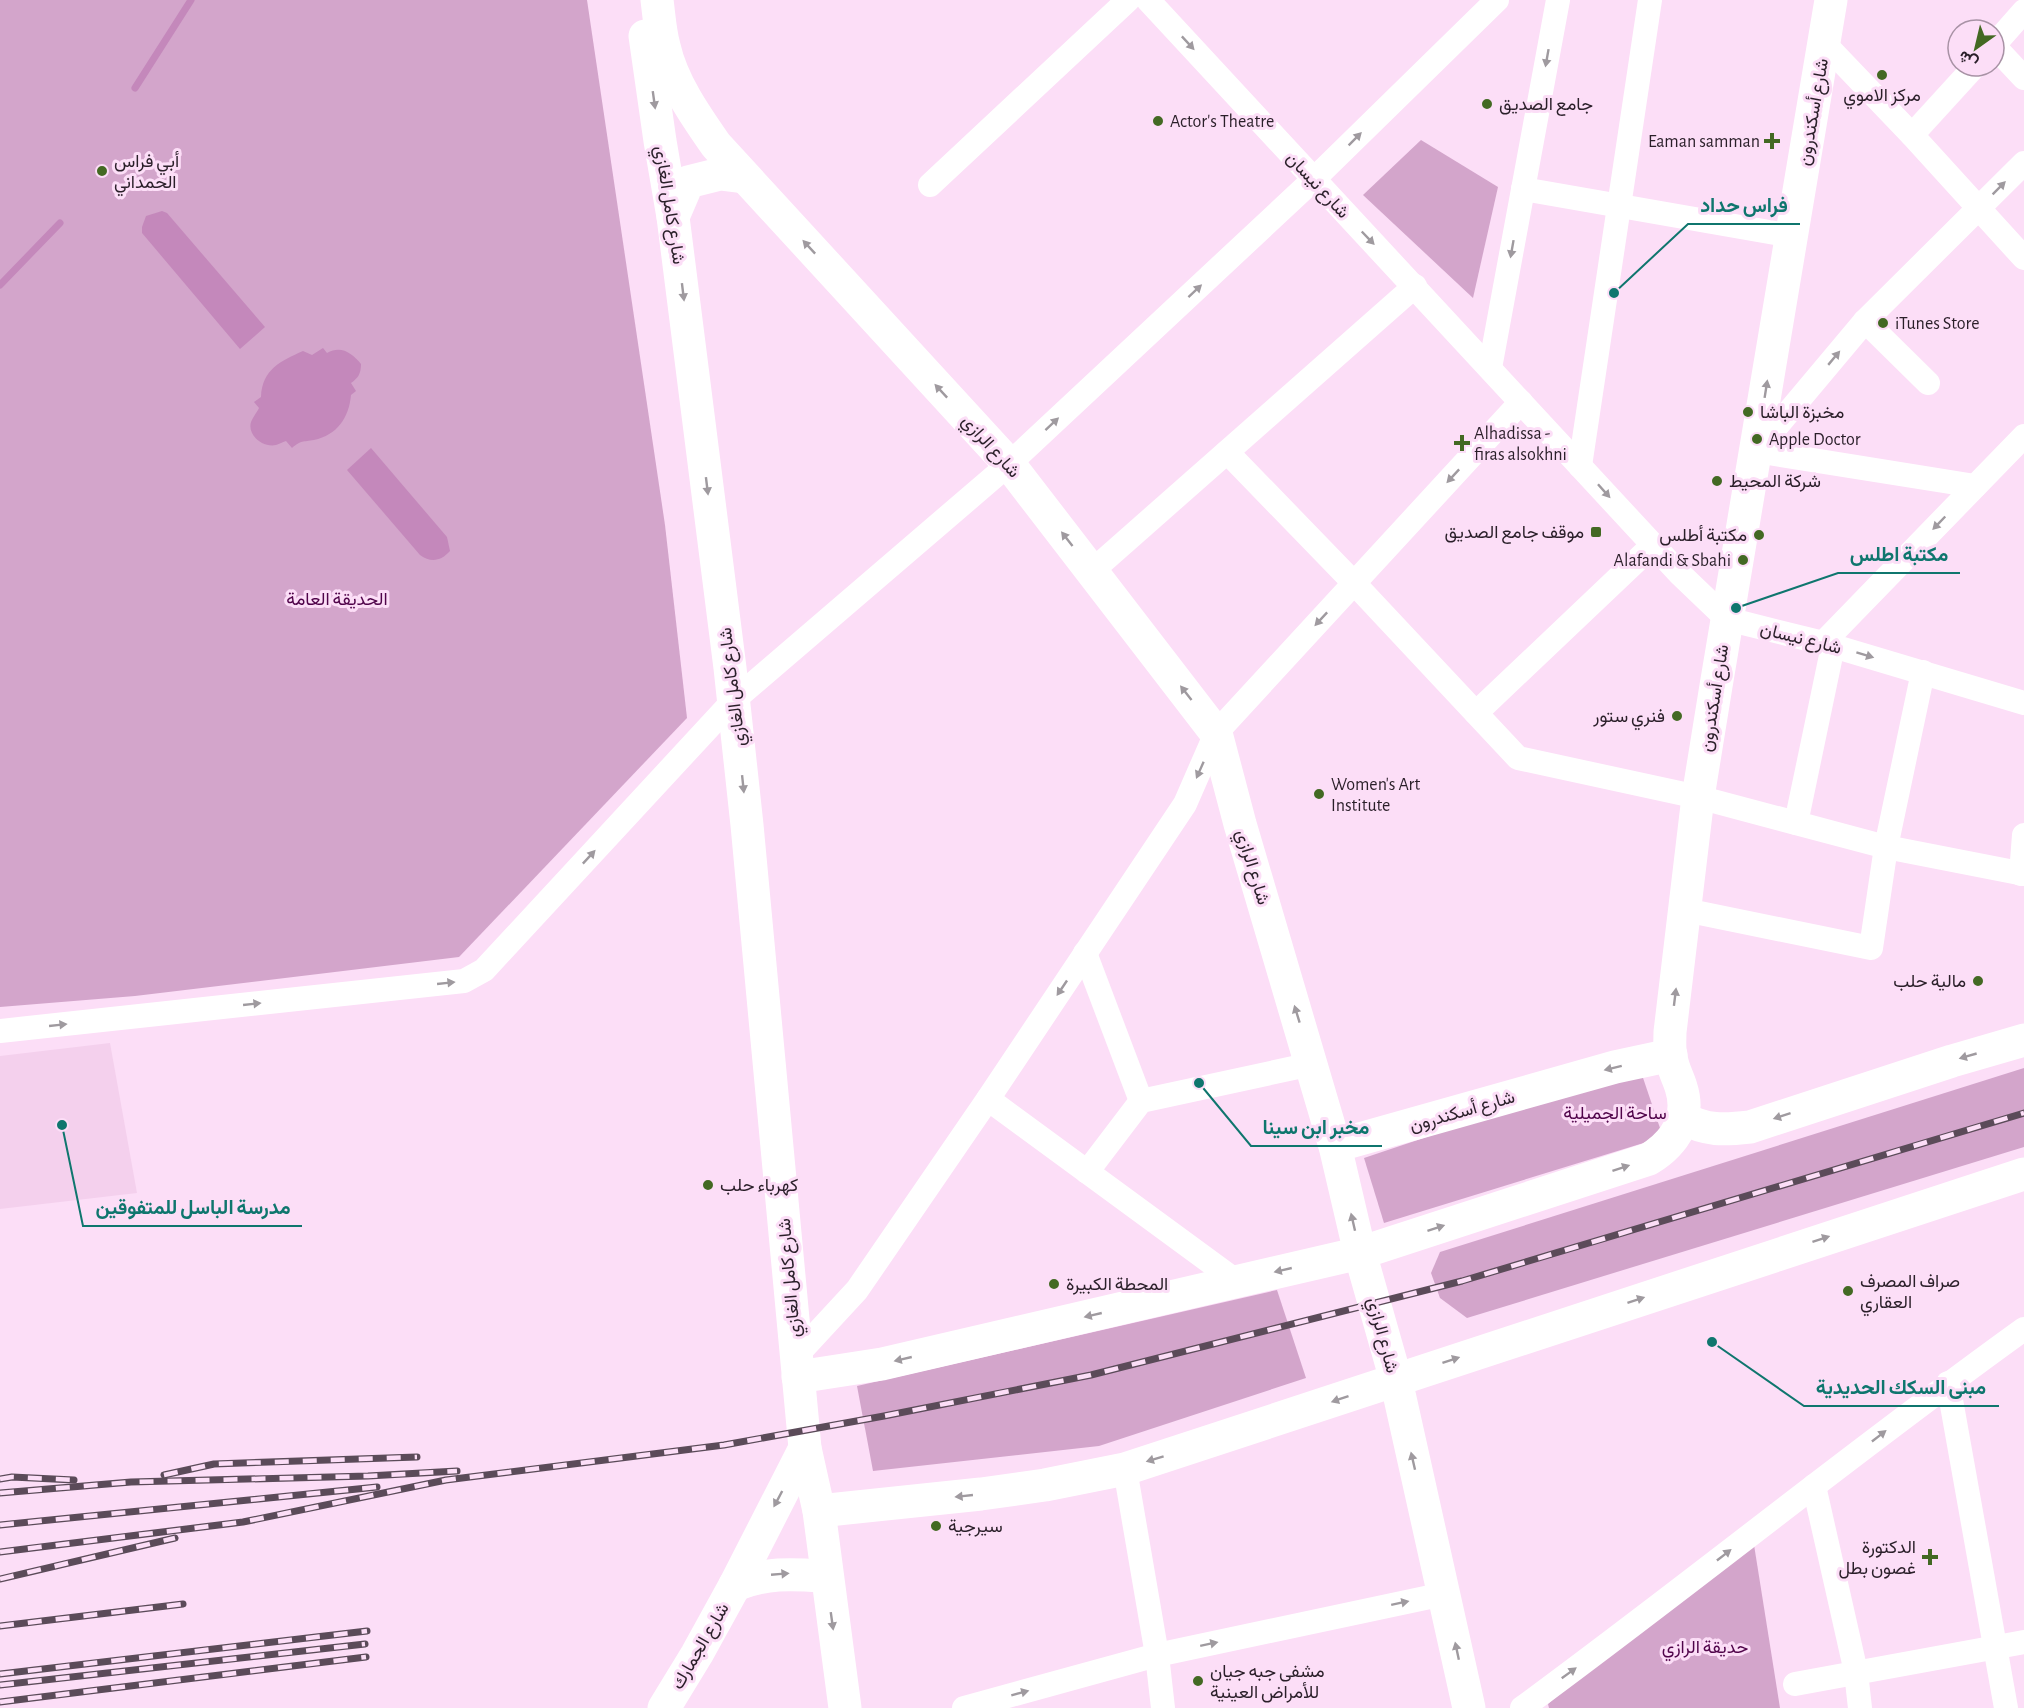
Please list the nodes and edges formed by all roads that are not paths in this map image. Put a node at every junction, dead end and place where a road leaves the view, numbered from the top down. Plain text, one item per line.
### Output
1 (640, 0) edge
2 (657, 0) edge
3 (1128, 0) edge
4 (1148, 0) edge
5 (1497, 0) edge
6 (1558, 0) edge
7 (1650, 0) edge
8 (1831, 0) edge
9 (2024, 11) edge
10 (2006, 31) edge
11 (1824, 43) junction
12 (2006, 58) edge
13 (1964, 78) edge
14 (2024, 78) edge
15 (1912, 135) junction
16 (2024, 163) edge
17 (744, 177) junction
18 (1313, 180) junction
19 (930, 185) dead end
20 (1523, 189) junction
21 (1619, 206) junction
22 (1979, 208) junction
23 (673, 217) junction
24 (1792, 236) junction
25 (2024, 258) edge
26 (1415, 286) junction
27 (1866, 321) junction
28 (1490, 368) junction
29 (1928, 383) dead end
30 (1521, 402) junction
31 (2024, 436) edge
32 (1756, 451) junction
33 (1227, 452) junction
34 (1009, 464) junction
35 (1580, 466) junction
36 (1975, 486) junction
37 (1653, 545) junction
38 (1092, 572) junction
39 (1354, 583) junction
40 (1727, 619) junction
41 (1828, 644) junction
42 (1923, 672) junction
43 (734, 700) junction
44 (2024, 703) edge
45 (1476, 713) junction
46 (1216, 733) junction
47 (1698, 797) junction
48 (1796, 823) junction
49 (2024, 835) edge
50 (1886, 847) junction
51 (2022, 874) edge
52 (1685, 910) junction
53 (1085, 953) junction
54 (0, 1031) edge
55 (2024, 1040) edge
56 (1671, 1055) junction
57 (1312, 1064) junction
58 (988, 1099) junction
59 (1141, 1101) junction
60 (1683, 1118) junction
61 (1335, 1146) junction
62 (1087, 1172) junction
63 (2024, 1174) edge
64 (1360, 1253) junction
65 (1236, 1281) junction
66 (2024, 1329) edge
67 (797, 1366) junction
68 (1396, 1380) junction
69 (1948, 1383) junction
70 (805, 1448) junction
71 (1125, 1468) junction
72 (1814, 1486) junction
73 (819, 1511) junction
74 (826, 1576) junction
75 (735, 1585) junction
76 (1444, 1594) junction
77 (2024, 1642) edge
78 (1995, 1646) junction
79 (1157, 1655) junction
80 (1856, 1672) junction
81 (1795, 1684) dead end
82 (664, 1708) edge
83 (844, 1708) edge
84 (964, 1708) edge
85 (1163, 1708) edge
86 (1469, 1708) edge
87 (1522, 1708) edge
88 (1860, 1708) edge
89 (2006, 1708) edge

1 -> 23 main road, شارع كامل الغازي
2 - 17 main road
3 - 19 street
4 -> 18 street, شارع نيسان
18 -> 5 street
6 -> 20 street
7 - 21 street
8 - 11 main road, شارع أسكندرون
9 - 10 street
11 - 15 street
11 - 24 main road, شارع أسكندرون
12 - 14 street
13 - 15 street
15 - 22 street
22 -> 16 street
17 - 23 main road
34 -> 17 main road, شارع الرازي
18 -> 26 street, شارع نيسان
34 -> 18 street
20 - 21 street
20 -> 28 street
21 - 24 street
21 - 35 street
22 - 25 street
22 - 27 street
23 -> 43 main road, شارع كامل الغازي
32 -> 24 main road, شارع أسكندرون
26 - 28 street, شارع نيسان
26 - 33 street
27 - 29 street
32 -> 27 street
28 - 30 street, شارع نيسان
30 - 35 street
30 -> 39 street
31 - 36 street
32 - 36 street
32 - 40 main road, شارع أسكندرون
33 - 38 street
33 - 39 street
38 -> 34 main road, شارع الرازي
34 - 43 street
35 -> 37 street
36 -> 41 street
37 - 40 street
37 - 45 street
46 -> 38 main road, شارع الرازي
39 - 45 street
39 -> 46 street
40 - 41 street, شارع نيسان
40 - 47 main road, شارع أسكندرون
41 -> 42 street, شارع نيسان
41 - 48 street
42 - 44 street, شارع نيسان
42 - 50 street
54 -> 43 street
43 -> 67 main road, شارع كامل الغازي
45 - 47 street
46 -> 53 street
57 -> 46 main road, شارع الرازي
47 - 48 street
47 - 52 main road, شارع أسكندرون
48 - 50 street
49 - 51 street
50 - 51 street
50 - 52 street
56 -> 52 main road, شارع أسكندرون
53 -> 58 street
53 - 59 street
55 -> 60 main road
56 - 60 main road
56 -> 61 main road, شارع أسكندرون
57 - 59 street
57 - 61 main road, شارع الرازي
58 - 62 street
58 - 67 street
59 - 62 street
64 -> 60 main road
64 -> 61 main road, شارع الرازي
62 - 65 street
68 -> 63 main road
64 -> 65 main road
64 - 68 main road, شارع الرازي
65 -> 67 main road
66 - 69 street
67 - 70 main road, شارع كامل الغازي
68 -> 71 main road
76 -> 68 main road, شارع الرازي
72 -> 69 street
69 - 78 street
70 - 73 main road, شارع كامل الغازي
70 -> 75 main road, شارع الجمارك
71 -> 73 main road
71 - 79 street
72 - 80 street
87 -> 72 street
73 - 74 main road, شارع كامل الغازي
75 -> 74 main road
74 -> 83 main road, شارع كامل الغازي
75 - 82 main road, شارع الجمارك
79 -> 76 street
86 -> 76 main road, شارع الرازي
77 - 78 street
78 - 80 street
78 - 89 street
84 -> 79 street
79 - 85 street
80 - 81 street
80 - 88 street

